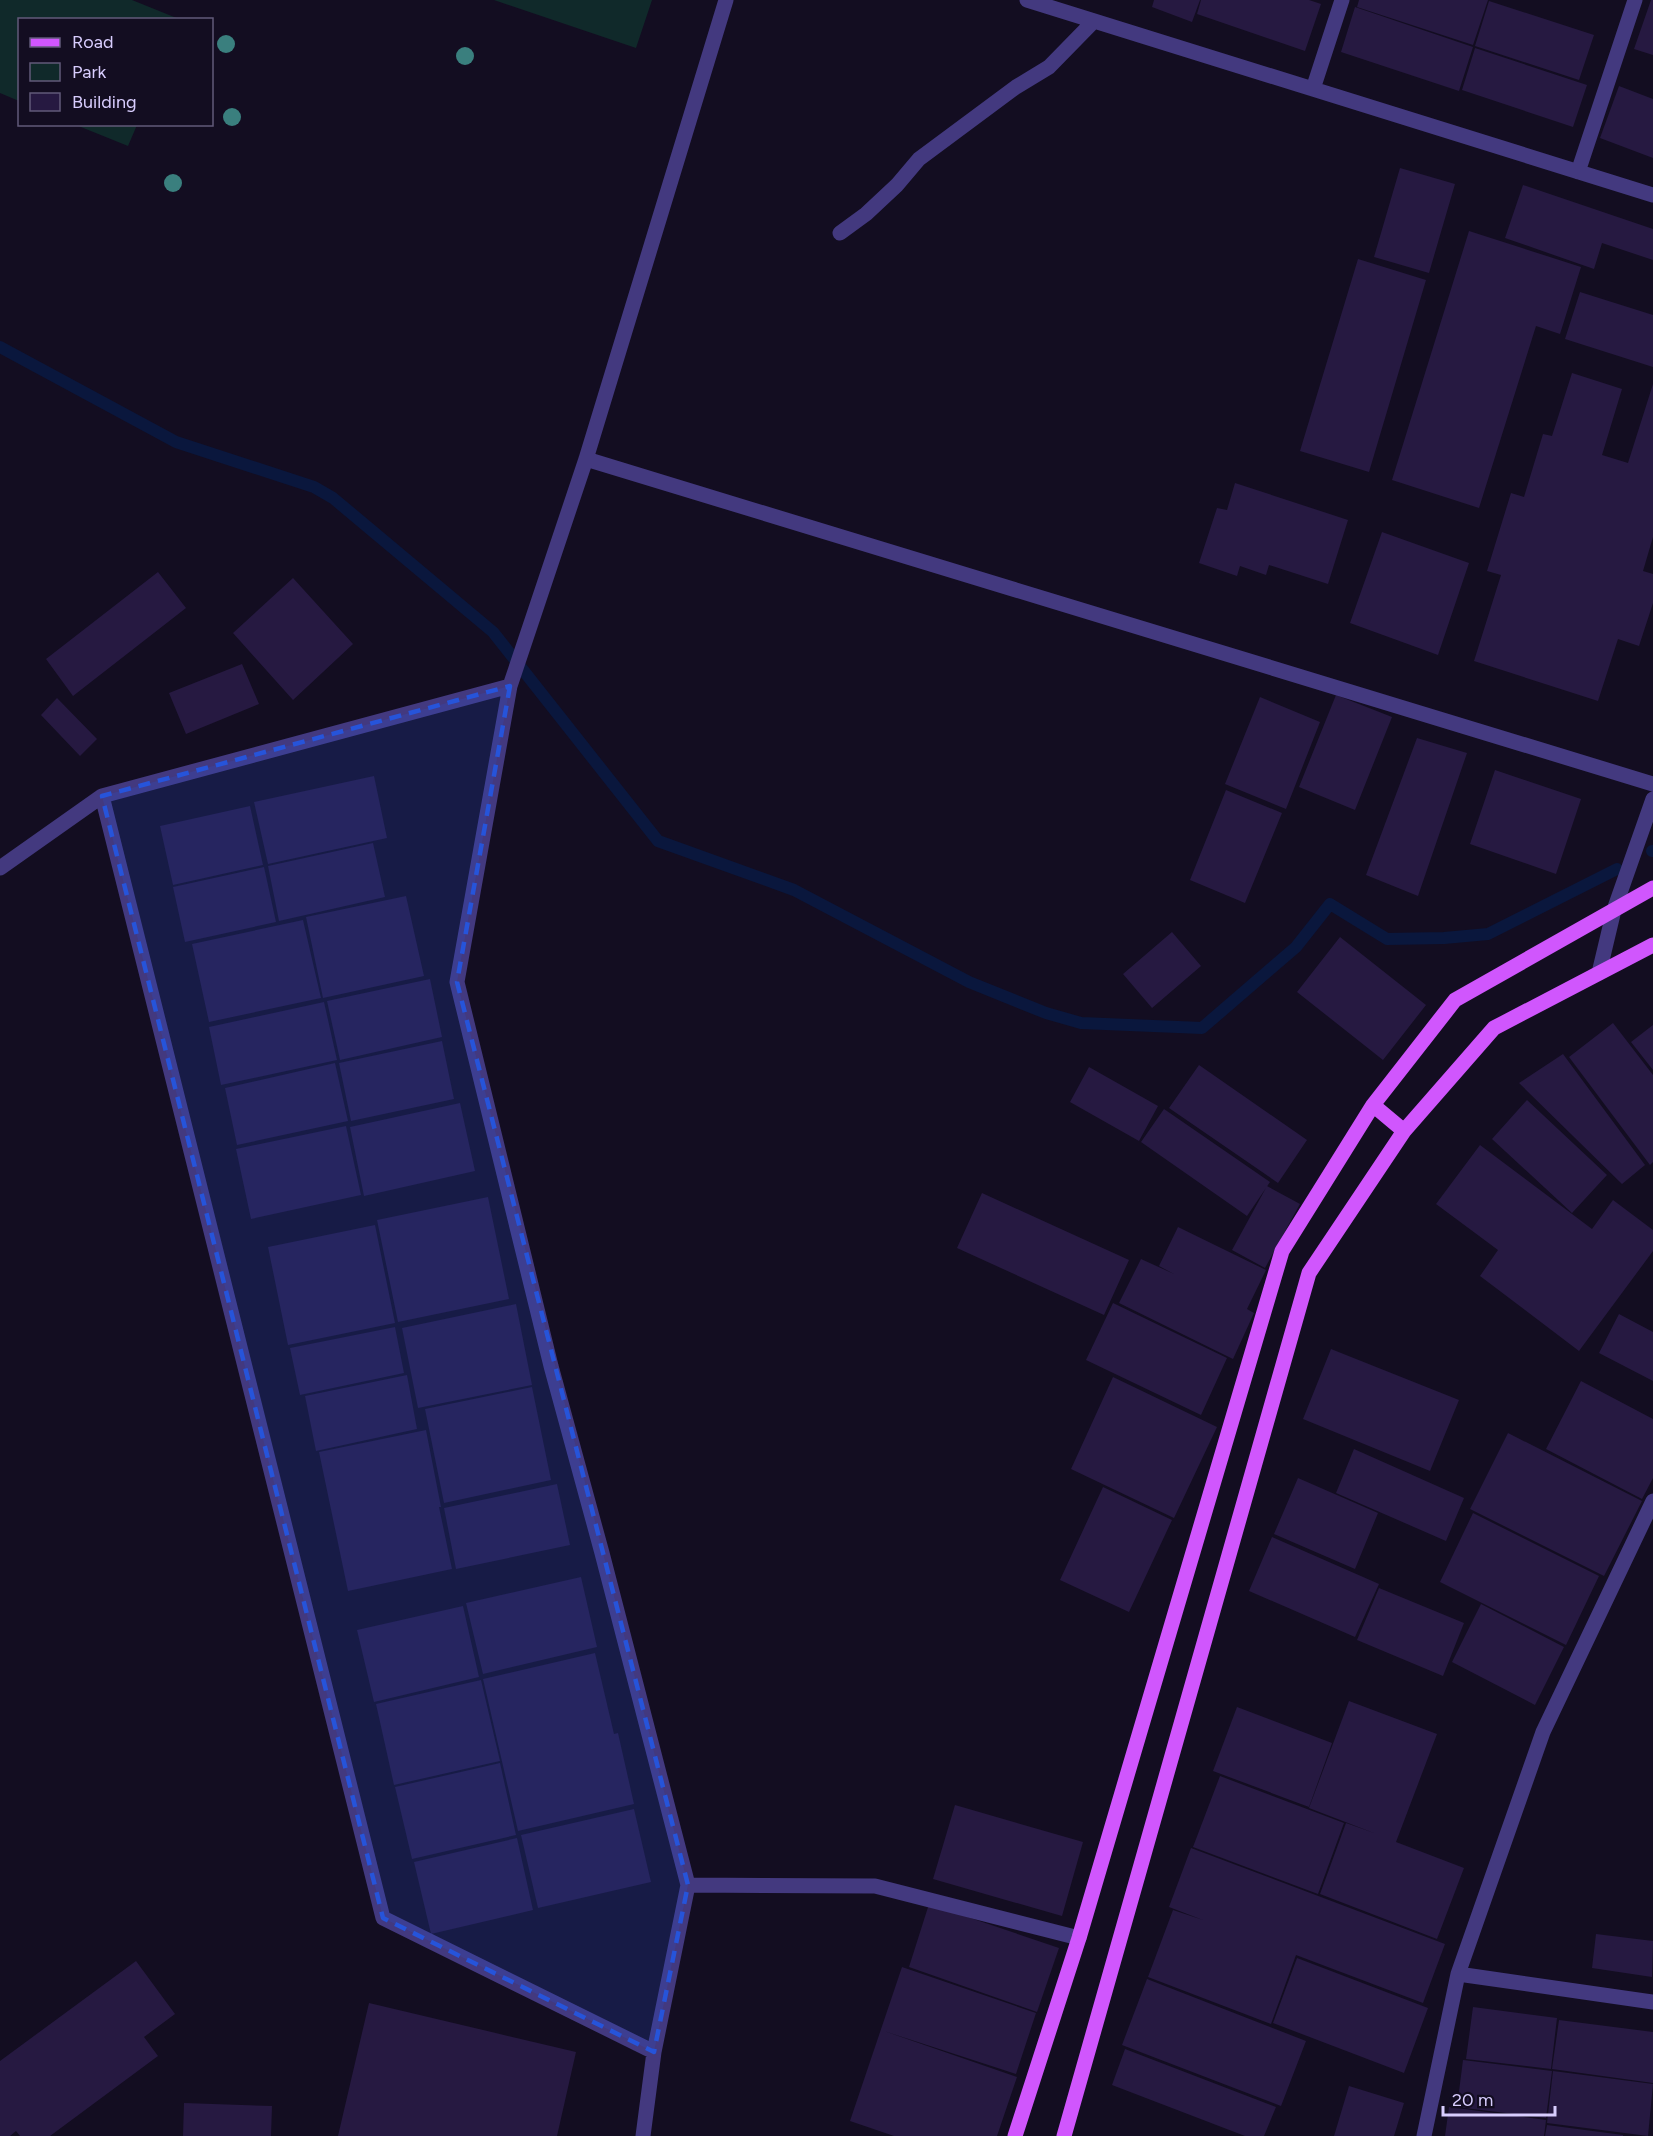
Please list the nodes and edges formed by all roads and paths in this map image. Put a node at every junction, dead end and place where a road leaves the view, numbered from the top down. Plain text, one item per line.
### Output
1 (726, 0) edge
2 (1342, 0) edge
3 (1635, 0) edge
4 (1031, 1) edge
5 (1094, 21) junction
6 (1312, 89) junction
7 (1578, 172) junction
8 (1653, 195) edge
9 (840, 233) dead end
10 (586, 459) junction
11 (510, 686) junction
12 (1653, 784) edge
13 (102, 796) junction
14 (1653, 799) edge
15 (0, 868) edge
16 (1653, 888) edge
17 (1614, 909) junction
18 (1653, 945) edge
19 (1599, 973) junction
20 (1373, 1105) junction
21 (1404, 1131) junction
22 (1653, 1501) edge
23 (688, 1885) junction
24 (1079, 1938) junction
25 (1458, 1974) junction
26 (1653, 2002) edge
27 (654, 2052) junction
28 (643, 2136) edge
29 (1015, 2136) edge
30 (1064, 2136) edge
31 (1424, 2136) edge

1 - 10 street
2 - 6 street
3 - 7 street
4 - 5 street
5 - 6 street
5 - 9 street
6 - 7 street
7 - 8 street
10 - 11 street
10 - 12 street
11 - 13 street
11 - 23 street
13 - 15 street
13 - 27 street
14 - 17 street
16 - 17 main road
17 - 19 street
17 - 20 main road
18 - 19 main road
19 - 21 main road
20 - 21 main road
20 - 24 main road
21 - 30 main road
22 - 25 street
23 - 24 street
23 - 27 street
24 - 29 main road
25 - 26 street
25 - 31 street
27 - 28 street

